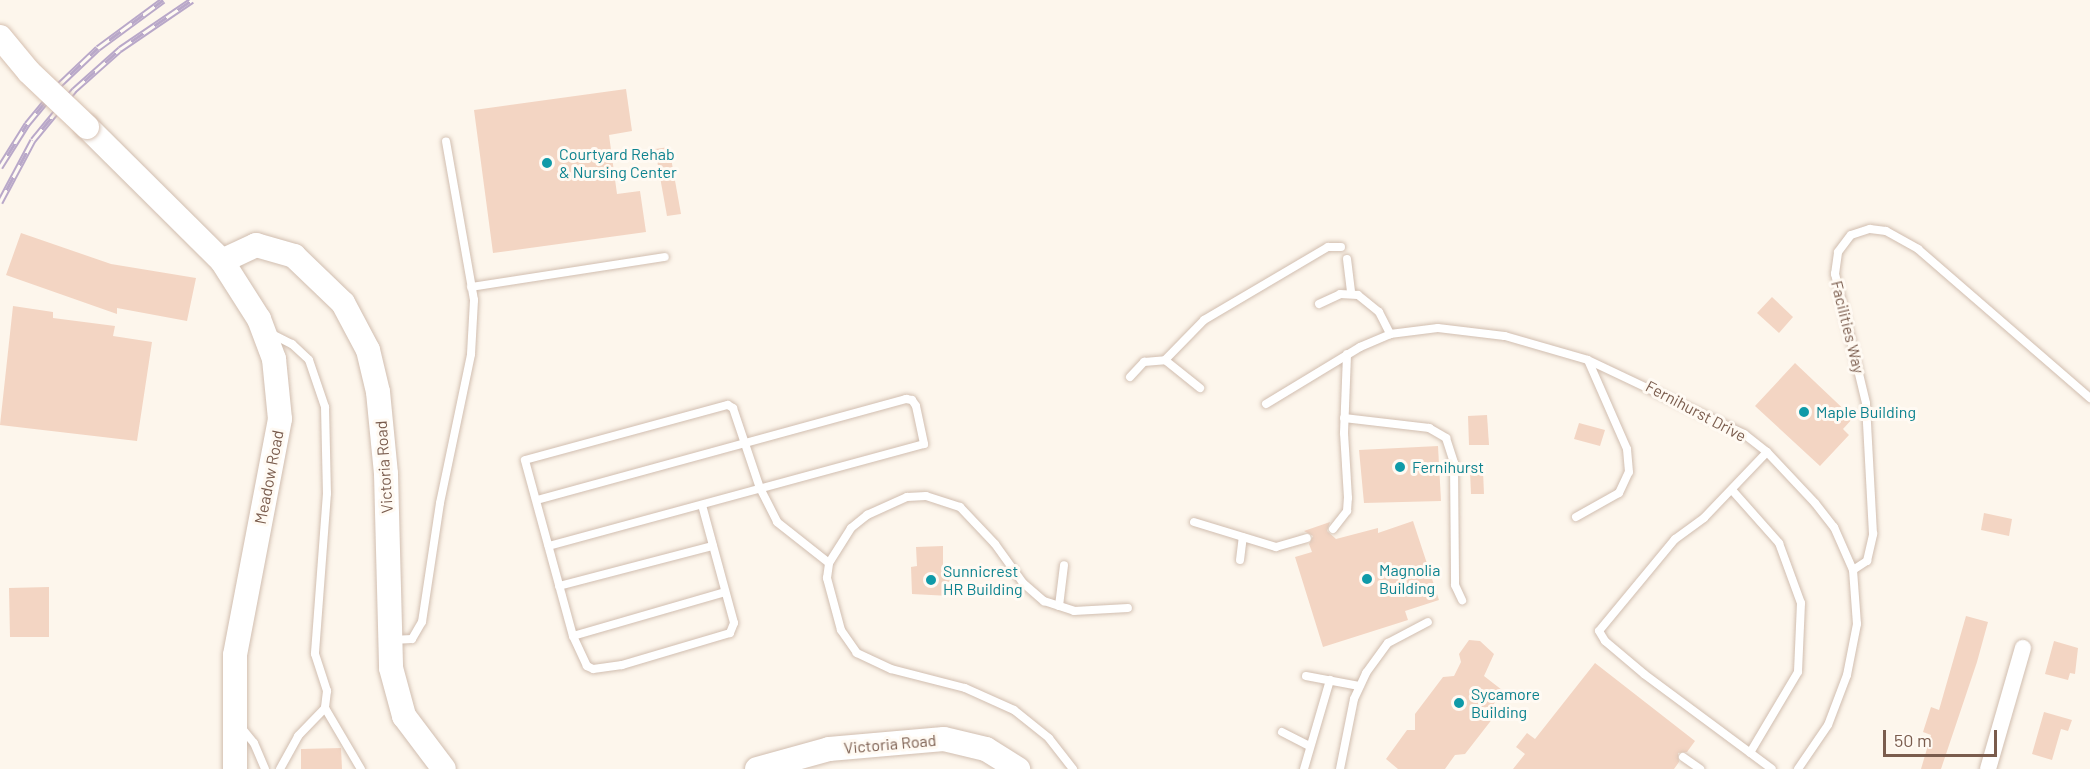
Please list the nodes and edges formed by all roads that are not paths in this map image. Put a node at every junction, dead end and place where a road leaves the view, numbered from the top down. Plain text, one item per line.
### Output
1 (0, 37) edge
2 (447, 141) dead end
3 (1341, 247) dead end
4 (665, 257) dead end
5 (1347, 259) dead end
6 (222, 261) junction
7 (471, 287) junction
8 (1351, 294) junction
9 (1319, 304) dead end
10 (265, 330) junction
11 (1390, 334) junction
12 (1347, 354) junction
13 (1164, 360) junction
14 (1588, 360) junction
15 (1130, 377) dead end
16 (1200, 388) dead end
17 (2090, 398) edge
18 (1266, 404) dead end
19 (1344, 418) junction
20 (746, 443) junction
21 (1767, 452) junction
22 (760, 488) junction
23 (1732, 490) junction
24 (537, 500) junction
25 (702, 505) junction
26 (1576, 517) dead end
27 (1194, 522) dead end
28 (1333, 529) dead end
29 (1244, 537) junction
30 (1307, 538) dead end
31 (549, 546) junction
32 (713, 546) junction
33 (1240, 560) dead end
34 (829, 563) junction
35 (1064, 565) dead end
36 (1853, 570) junction
37 (559, 586) junction
38 (725, 592) junction
39 (1462, 600) dead end
40 (1059, 606) junction
41 (1128, 608) dead end
42 (1428, 622) dead end
43 (573, 636) junction
44 (391, 640) junction
45 (2023, 648) dead end
46 (1306, 676) dead end
47 (1330, 680) junction
48 (1359, 686) junction
49 (325, 708) junction
50 (234, 718) junction
51 (1282, 732) dead end
52 (1310, 746) junction
53 (1750, 753) junction
54 (1683, 757) dead end
55 (766, 768) edge
56 (235, 769) edge
57 (265, 769) edge
58 (280, 769) edge
59 (361, 769) edge
60 (444, 769) edge
61 (1018, 769) edge
62 (1073, 769) edge
63 (1305, 769) edge
64 (1340, 769) edge
65 (1700, 769) edge
66 (1772, 769) edge
67 (1798, 769) edge
68 (1988, 769) edge

1 - 6 street, Meadow Road, bridge
2 - 7 lane
3 - 13 lane
4 - 7 lane
5 - 8 lane
6 - 10 street, Meadow Road
6 - 44 street, Victoria Road
7 - 44 lane
8 - 9 lane
8 - 11 lane
10 - 49 lane
10 - 50 street, Meadow Road
11 - 12 lane, Fernihurst Drive
11 - 14 lane, Fernihurst Drive
12 - 18 lane, Fernihurst Drive
12 - 19 lane
13 - 15 lane
13 - 16 lane
14 - 21 lane, Fernihurst Drive
14 - 26 lane
17 - 36 lane, Facilities Way
19 - 28 lane
19 - 39 lane
20 - 22 lane
20 - 22 lane
20 - 24 lane
20 - 24 lane
21 - 23 lane
21 - 36 lane, Fernihurst Drive
22 - 25 lane
22 - 34 lane
23 - 53 lane
23 - 53 lane
24 - 31 lane
25 - 31 lane
25 - 32 lane
27 - 29 lane
29 - 30 lane
29 - 33 lane
31 - 37 lane
32 - 37 lane
32 - 38 lane
34 - 40 lane
34 - 62 lane
35 - 40 lane
36 - 67 lane, Fernihurst Drive
37 - 43 lane
38 - 43 lane
38 - 43 lane
40 - 41 lane
42 - 48 lane
44 - 60 street, Victoria Road
45 - 68 street
46 - 47 lane
47 - 48 lane
47 - 52 lane
48 - 64 lane
49 - 58 lane
49 - 59 lane
50 - 56 street, Meadow Road
50 - 57 lane
51 - 52 lane
52 - 63 lane
53 - 66 lane
54 - 65 lane
55 - 61 street, Victoria Road

